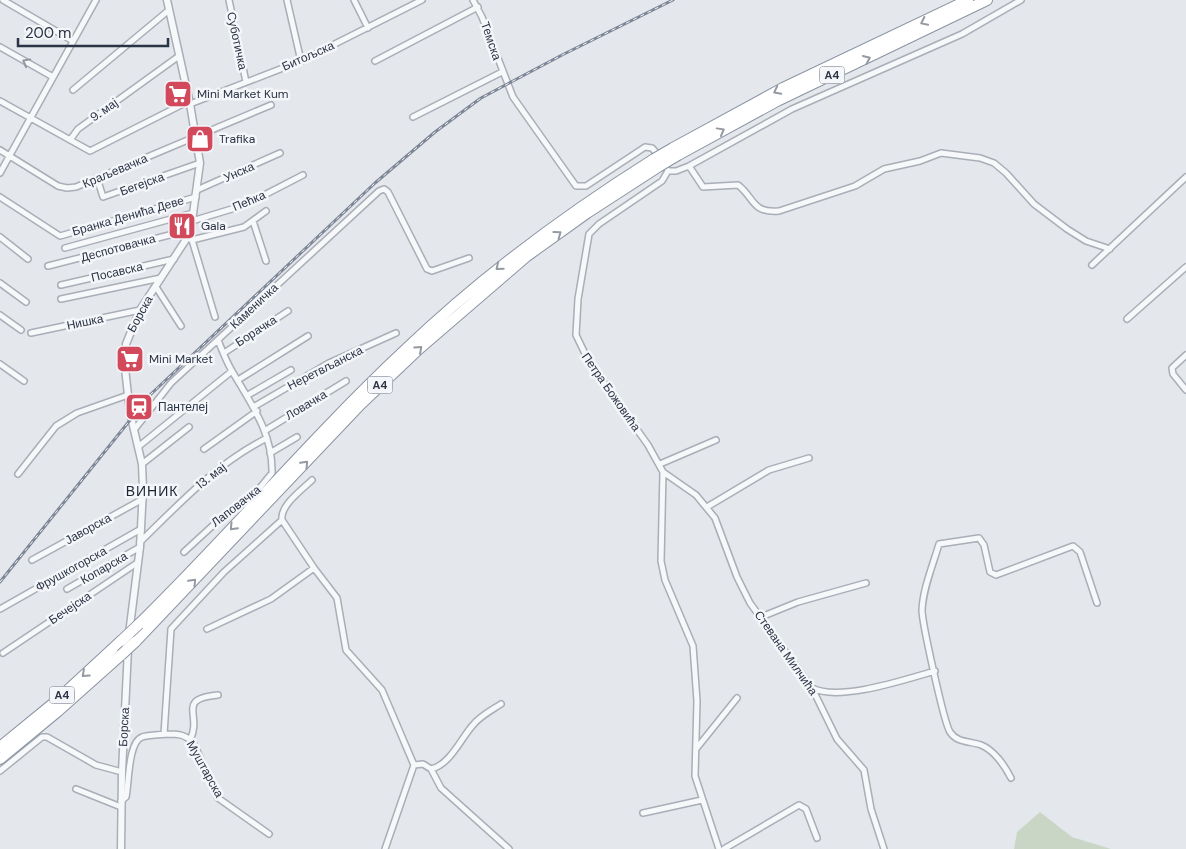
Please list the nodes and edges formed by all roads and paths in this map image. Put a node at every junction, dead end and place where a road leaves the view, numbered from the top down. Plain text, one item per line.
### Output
1 (3, 0) edge
2 (96, 0) edge
3 (167, 0) edge
4 (229, 0) edge
5 (288, 0) edge
6 (354, 0) edge
7 (422, 0) edge
8 (473, 0) edge
9 (968, 0) edge
10 (987, 0) edge
11 (1021, 0) edge
12 (478, 7) junction
13 (169, 10) junction
14 (368, 28) junction
15 (73, 41) junction
16 (0, 47) edge
17 (180, 56) junction
18 (301, 61) junction
19 (376, 61) dead end
20 (502, 72) junction
21 (53, 77) junction
22 (246, 82) junction
23 (73, 90) dead end
24 (0, 100) edge
25 (189, 103) junction
26 (271, 105) dead end
27 (413, 117) dead end
28 (30, 118) junction
29 (196, 136) junction
30 (70, 140) junction
31 (0, 150) edge
32 (676, 151) junction
33 (280, 153) dead end
34 (9, 155) junction
35 (200, 163) junction
36 (660, 166) junction
37 (689, 166) junction
38 (0, 173) edge
39 (303, 175) dead end
40 (1186, 177) edge
41 (97, 178) junction
42 (196, 194) junction
43 (0, 196) edge
44 (266, 211) dead end
45 (193, 217) junction
46 (253, 221) junction
47 (189, 230) junction
48 (0, 237) edge
49 (189, 239) junction
50 (65, 248) dead end
51 (1110, 248) junction
52 (470, 258) dead end
53 (28, 259) dead end
54 (174, 259) junction
55 (266, 261) dead end
56 (1092, 265) dead end
57 (48, 266) dead end
58 (1186, 267) edge
59 (161, 278) junction
60 (0, 283) edge
61 (61, 285) dead end
62 (156, 287) junction
63 (61, 299) dead end
64 (26, 302) dead end
65 (140, 310) junction
66 (288, 311) dead end
67 (0, 315) edge
68 (215, 317) dead end
69 (1127, 319) dead end
70 (181, 326) dead end
71 (21, 330) dead end
72 (396, 333) dead end
73 (31, 334) dead end
74 (308, 336) dead end
75 (218, 340) junction
76 (224, 353) junction
77 (1186, 355) edge
78 (0, 364) edge
79 (291, 370) dead end
80 (232, 371) junction
81 (238, 380) junction
82 (24, 381) dead end
83 (346, 381) dead end
84 (1186, 390) edge
85 (128, 395) junction
86 (248, 395) junction
87 (256, 408) junction
88 (189, 427) dead end
89 (134, 430) junction
90 (266, 430) junction
91 (267, 438) junction
92 (297, 438) dead end
93 (716, 440) dead end
94 (138, 447) junction
95 (204, 449) dead end
96 (270, 453) junction
97 (809, 458) dead end
98 (142, 464) junction
99 (660, 464) junction
100 (663, 472) junction
101 (18, 474) dead end
102 (312, 480) dead end
103 (143, 499) junction
104 (707, 507) junction
105 (282, 520) junction
106 (141, 529) junction
107 (140, 545) junction
108 (184, 552) dead end
109 (32, 560) dead end
110 (137, 563) junction
111 (314, 568) junction
112 (866, 583) dead end
113 (68, 589) dead end
114 (1097, 603) dead end
115 (0, 609) edge
116 (761, 617) junction
117 (207, 629) dead end
118 (3, 653) dead end
119 (935, 671) junction
120 (812, 688) junction
121 (218, 695) dead end
122 (738, 698) dead end
123 (501, 704) dead end
124 (164, 734) junction
125 (190, 740) junction
126 (0, 747) edge
127 (696, 750) junction
128 (0, 759) edge
129 (414, 765) junction
130 (431, 769) junction
131 (0, 771) edge
132 (122, 772) junction
133 (1011, 778) dead end
134 (76, 789) dead end
135 (702, 800) junction
136 (121, 804) junction
137 (643, 813) dead end
138 (269, 834) dead end
139 (817, 838) dead end
140 (121, 849) edge
141 (385, 849) edge
142 (509, 849) edge
143 (719, 849) edge
144 (724, 849) edge
145 (884, 849) edge

1 - 15 street
2 - 15 street
3 - 13 street, Борска
4 - 22 street, Суботичка
5 - 18 street
6 - 14 street
7 - 14 street, Битољска
8 - 12 street, Темска
9 -> 32 highway, A4
32 -> 10 highway, A4
11 - 37 street
12 - 19 street
12 - 20 street, Темска
13 - 17 street, Борска
13 - 23 street
14 - 18 street, Битољска
15 - 21 street
21 -> 16 street
17 - 25 street, Борска
17 - 30 street, 9. мај
18 - 22 street, Битољска
20 - 27 street
20 - 36 street, Темска
21 - 28 street
22 - 25 street, Битољска
24 - 28 street
25 - 29 street, Борска
25 - 30 street, Битољска
26 - 29 street, Краљевачка
28 - 30 street
28 - 34 street
29 - 35 street, Борска
29 - 41 street, Краљевачка
31 - 34 street, Краљевачка
32 - 36 highway, A4, bridge
33 - 42 street, Унска
34 - 38 street
34 - 41 street, Краљевачка
35 - 41 street, Бегејска
35 - 42 street, Борска
36 - 37 street
36 - 99 street, Петра Божовића
36 -> 126 highway, A4, bridge
128 -> 36 highway, A4, bridge
37 - 51 street
39 - 45 street, Пећка
40 - 51 street
42 - 43 street, Бранка Денића Деве
42 - 45 street, Борска
44 - 46 street
45 - 47 street, Борска
45 - 50 street, Пећка
46 - 49 street
46 - 55 street
47 - 49 street, Борска
47 - 57 street, Деспотовачка
48 - 53 street
49 - 54 street, Борска
49 - 68 street
51 - 56 street
52 - 75 street, Каменичка
54 - 59 street, Борска
54 - 61 street, Посавска
58 - 69 street
59 - 62 street, Борска
59 - 63 street
60 - 64 street
62 - 65 street, Борска
62 - 70 street
65 - 73 street, Нишка
65 - 85 street, Борска
66 - 76 street, Борачка
67 - 71 street
72 - 87 street, Неретвљанска
74 - 81 street
75 - 76 street, Лаповачка
75 - 89 street, Каменичка
76 - 80 street, Лаповачка
77 - 84 street
78 - 82 street
79 - 86 street
80 - 81 street, Лаповачка
80 - 94 street
81 - 86 street, Лаповачка
83 - 90 street, Ловачка
85 - 89 street, Борска
85 - 101 street
86 - 87 street, Лаповачка
87 - 90 street, Лаповачка
87 - 95 street, Неретвљанска
88 - 98 street
89 - 94 street, Борска
90 - 91 street, Лаповачка
91 - 96 street, Лаповачка
91 - 107 street, 13. мај
92 - 96 street
93 - 99 street
94 - 98 street, Борска
96 - 108 street, Лаповачка
97 - 104 street
98 - 103 street, Борска
99 - 100 street, Петра Божовића
100 - 104 street, Стевана Милчића
100 - 127 street, Петра Божовића
102 - 105 street
103 - 106 street, Борска
103 - 109 street, Јаворска
104 - 116 street, Стевана Милчића
105 - 111 street
105 - 124 street
106 - 107 street, Борска
106 - 115 street, Фрушкогорска
107 - 110 street, Борска
107 - 113 street, Копарска
110 - 118 street, Бечејска
110 - 132 street, Борска
111 - 117 street
111 - 129 street
112 - 116 street
114 - 119 street
116 - 120 street, Стевана Милчића
119 - 120 street
119 - 133 street
120 - 145 street, Стевана Милчића
121 - 125 street
122 - 127 street
123 - 130 street
124 - 125 street, Муштарска
124 - 136 street, Муштарска
125 - 138 street, Муштарска
127 - 135 street, Петра Божовића
129 - 130 street
129 - 141 street
130 - 142 street
131 - 132 street
132 - 136 street, Борска
134 - 136 street
135 - 137 street
135 - 143 street, Петра Божовића
136 - 140 street, Борска
139 - 144 street

